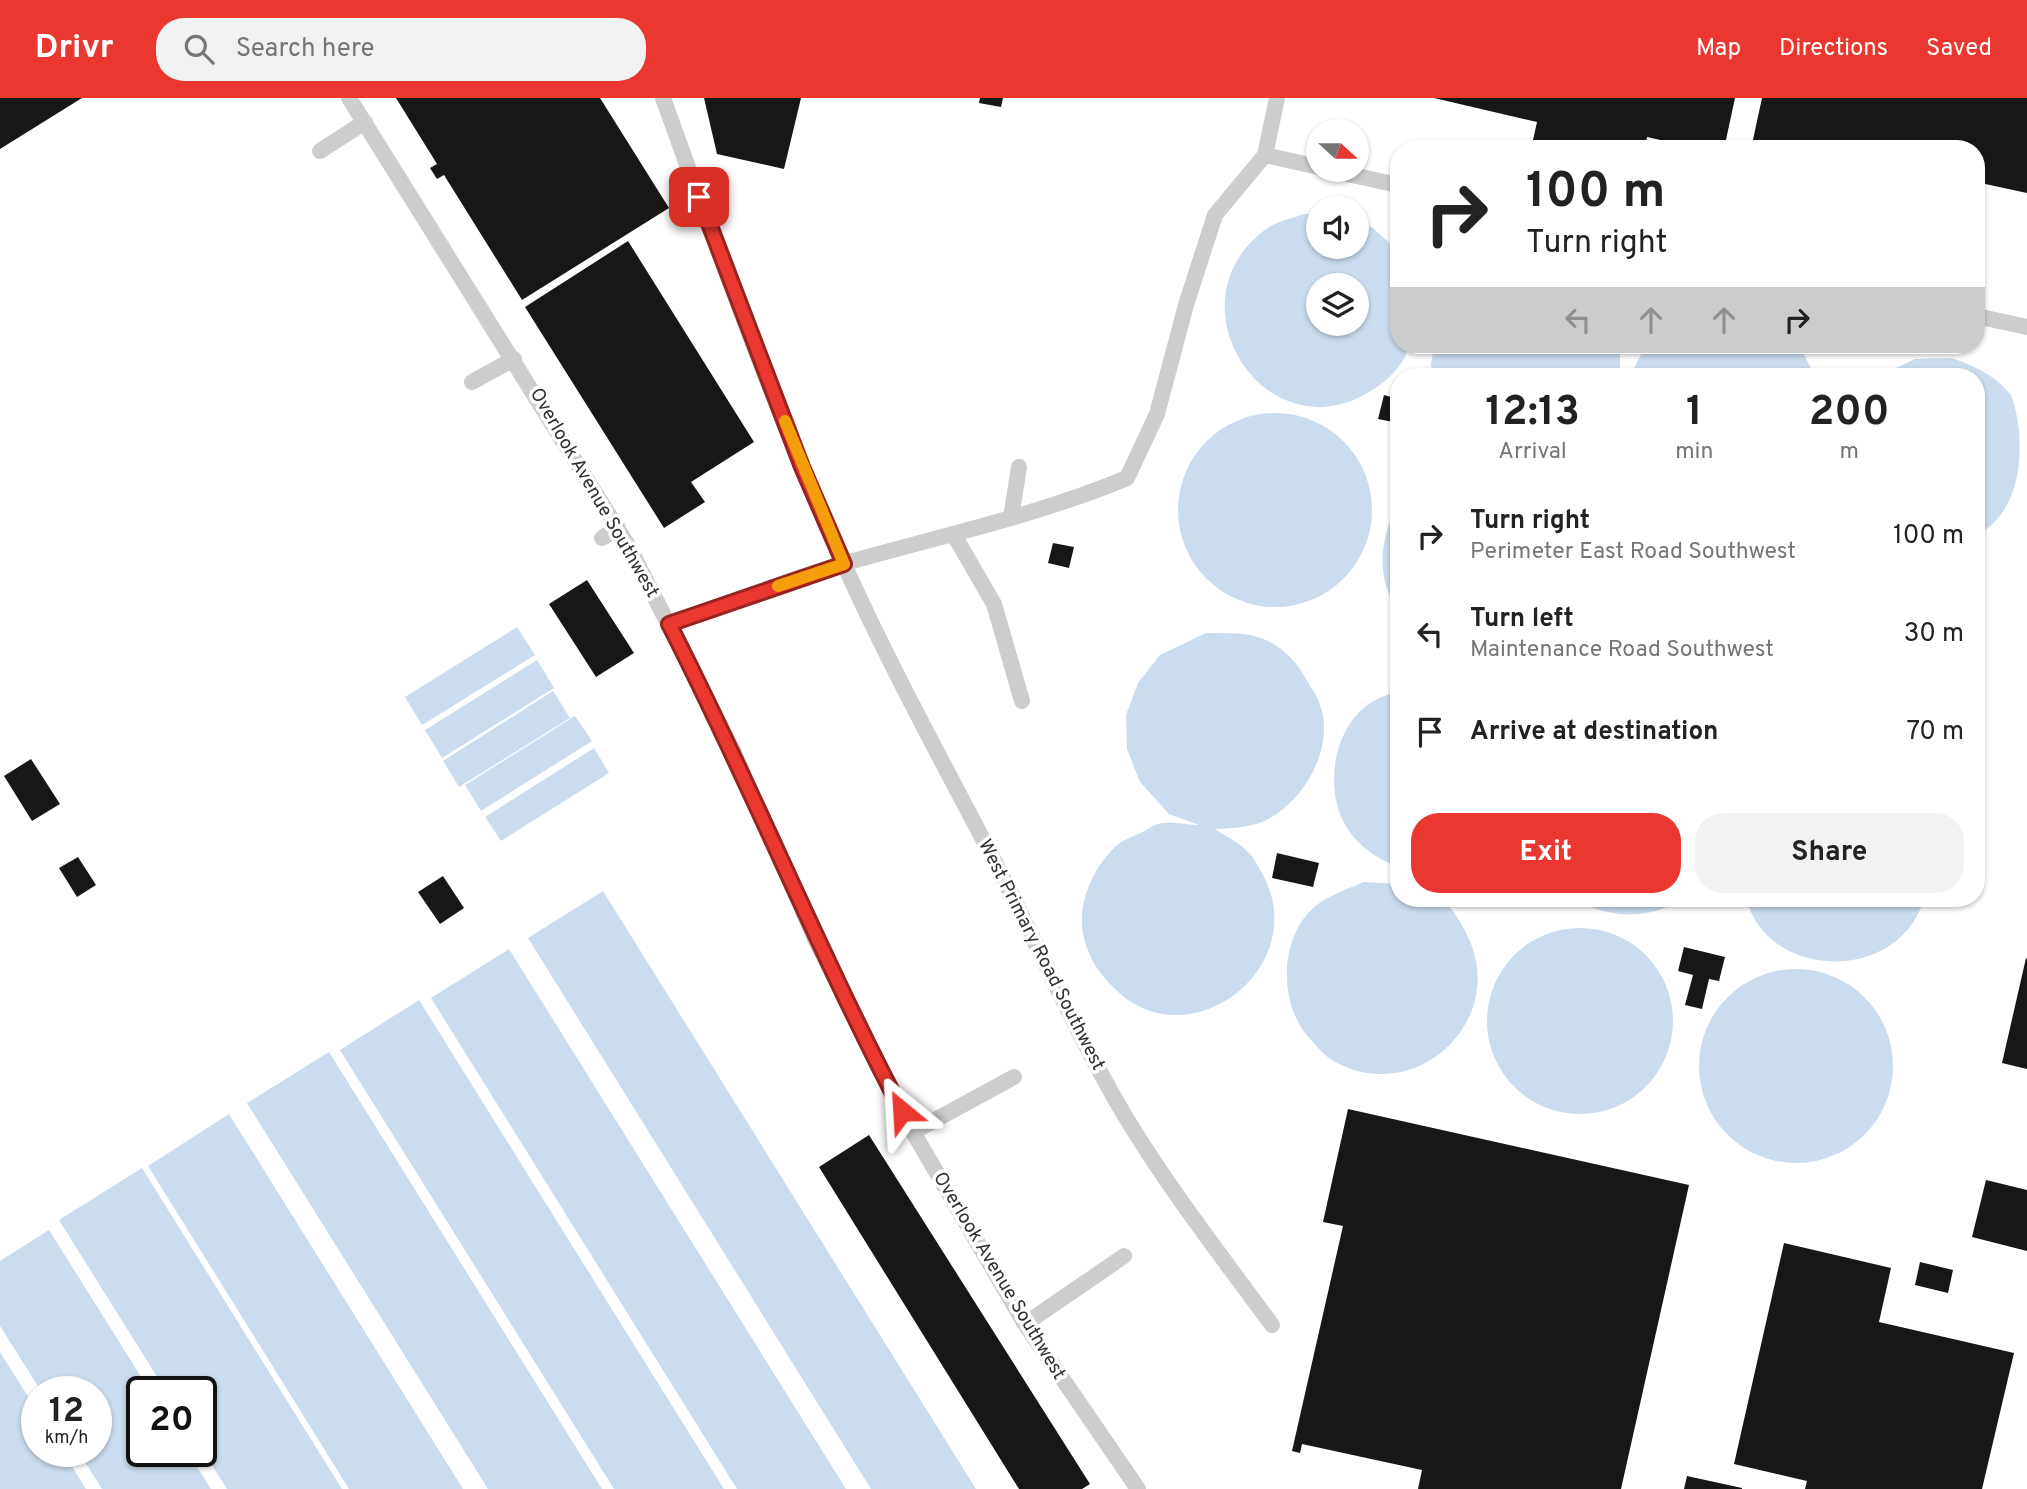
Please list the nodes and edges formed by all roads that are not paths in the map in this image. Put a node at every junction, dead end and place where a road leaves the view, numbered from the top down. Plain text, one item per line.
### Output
1 (349, 98) edge
2 (663, 98) edge
3 (1277, 98) edge
4 (365, 122) junction
5 (320, 151) dead end
6 (1265, 155) junction
7 (1306, 164) edge
8 (1369, 179) edge
9 (1390, 183) edge
10 (1985, 318) edge
11 (2027, 327) edge
12 (514, 359) junction
13 (472, 382) dead end
14 (1018, 467) dead end
15 (1011, 518) junction
16 (618, 528) junction
17 (954, 535) junction
18 (602, 538) dead end
19 (844, 564) junction
20 (669, 624) junction
21 (1022, 701) dead end
22 (1014, 1077) dead end
23 (913, 1132) junction
24 (1124, 1256) dead end
25 (1025, 1324) junction
26 (1272, 1325) dead end
27 (1138, 1489) edge

1 - 4 lane, Overlook Avenue Southwest
2 - 19 lane, West Primary Road Southwest
3 - 6 lane
4 - 5 lane
4 - 12 lane, Overlook Avenue Southwest
6 - 7 lane
6 - 15 lane
8 - 9 lane
10 - 11 lane
12 - 13 lane
12 - 16 lane, Overlook Avenue Southwest
14 - 15 lane
15 - 17 lane
16 - 18 lane
16 - 20 lane, Overlook Avenue Southwest
17 - 19 lane
17 - 21 lane
19 - 20 lane
19 - 26 lane, West Primary Road Southwest
20 - 23 lane, Overlook Avenue Southwest
22 - 23 lane
23 - 25 lane, Overlook Avenue Southwest
24 - 25 lane
25 - 27 lane, Overlook Avenue Southwest

